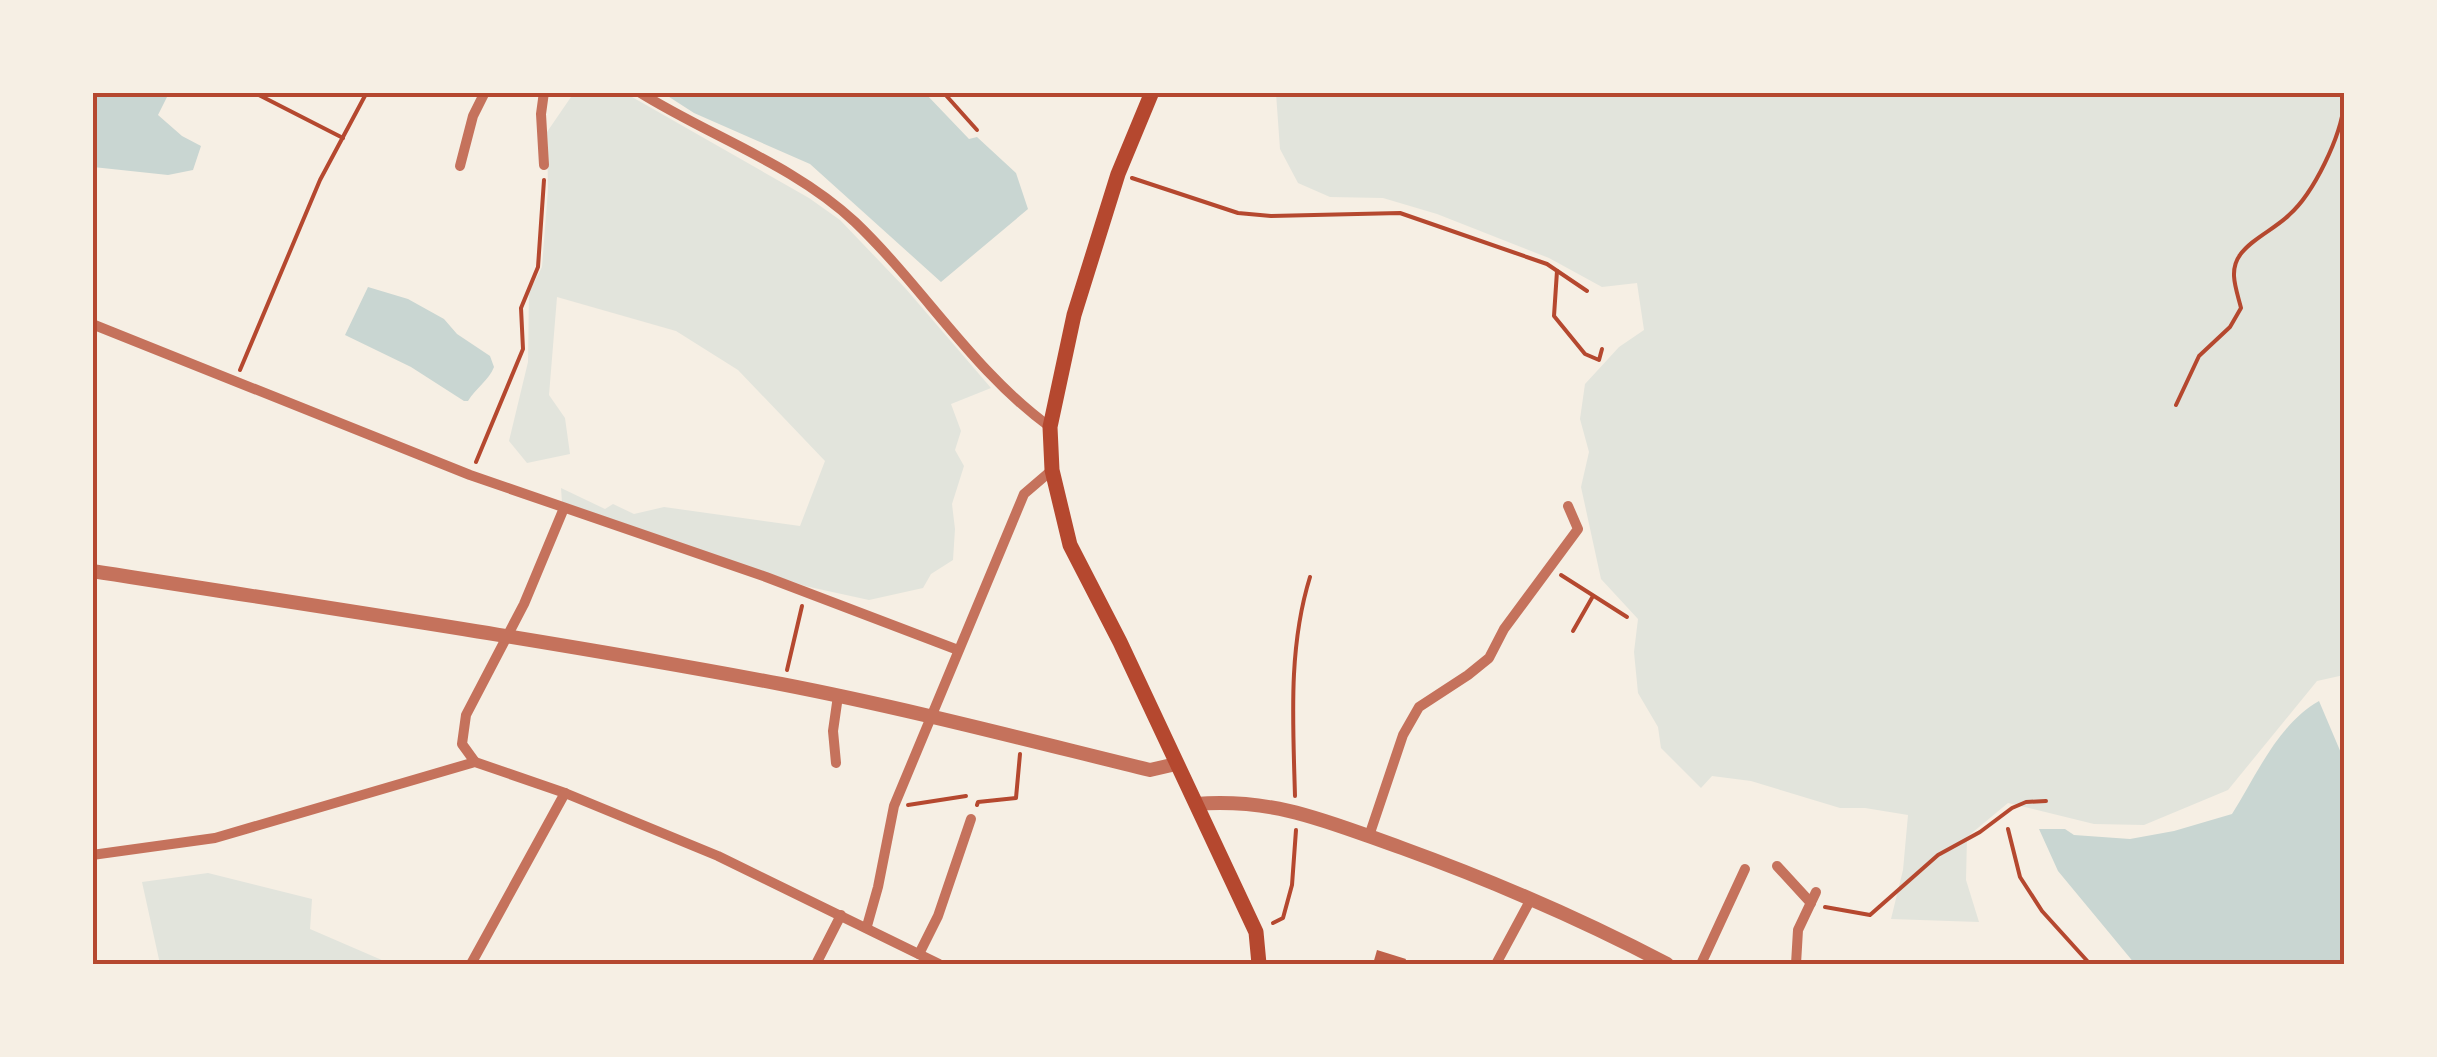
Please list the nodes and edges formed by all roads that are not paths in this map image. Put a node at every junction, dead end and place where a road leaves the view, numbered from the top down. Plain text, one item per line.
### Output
1 (485, 92) edge
2 (544, 92) edge
3 (639, 92) edge
4 (1152, 92) edge
5 (544, 165) road end
6 (460, 166) dead end
7 (92, 324) edge
8 (1050, 427) junction
9 (1052, 470) junction
10 (1568, 506) dead end
11 (564, 508) junction
12 (92, 571) edge
13 (507, 635) junction
14 (958, 650) junction
15 (838, 696) junction
16 (932, 716) junction
17 (474, 762) junction
18 (836, 763) dead end
19 (1176, 764) junction
20 (565, 793) junction
21 (1196, 804) junction
22 (972, 818) dead end
23 (1368, 836) junction
24 (92, 854) edge
25 (1776, 866) dead end
26 (1744, 869) dead end
27 (1531, 899) junction
28 (841, 914) junction
29 (867, 926) junction
30 (919, 954) junction
31 (471, 964) edge
32 (816, 964) edge
33 (939, 964) edge
34 (1259, 964) edge
35 (1496, 964) edge
36 (1667, 964) edge
37 (1700, 964) edge
38 (1796, 964) edge

1 - 6 street
2 - 5 street
3 - 8 street
4 - 8 main road
7 - 11 street
8 - 9 main road
9 - 14 street
9 - 19 main road
10 - 23 street
11 - 13 street
11 - 14 street
12 - 13 street
13 - 15 street
13 - 17 street
14 - 16 street
15 - 16 street
15 - 18 street
16 - 19 street
16 - 29 street
17 - 20 street
17 - 24 street
19 - 21 main road
20 - 28 street
20 - 31 street
21 - 23 street
21 - 34 main road
22 - 30 street
23 - 27 street
25 - 38 street
26 - 37 street
27 - 35 street
27 - 36 street
28 - 29 street
28 - 32 street
29 - 30 street
30 - 33 street

